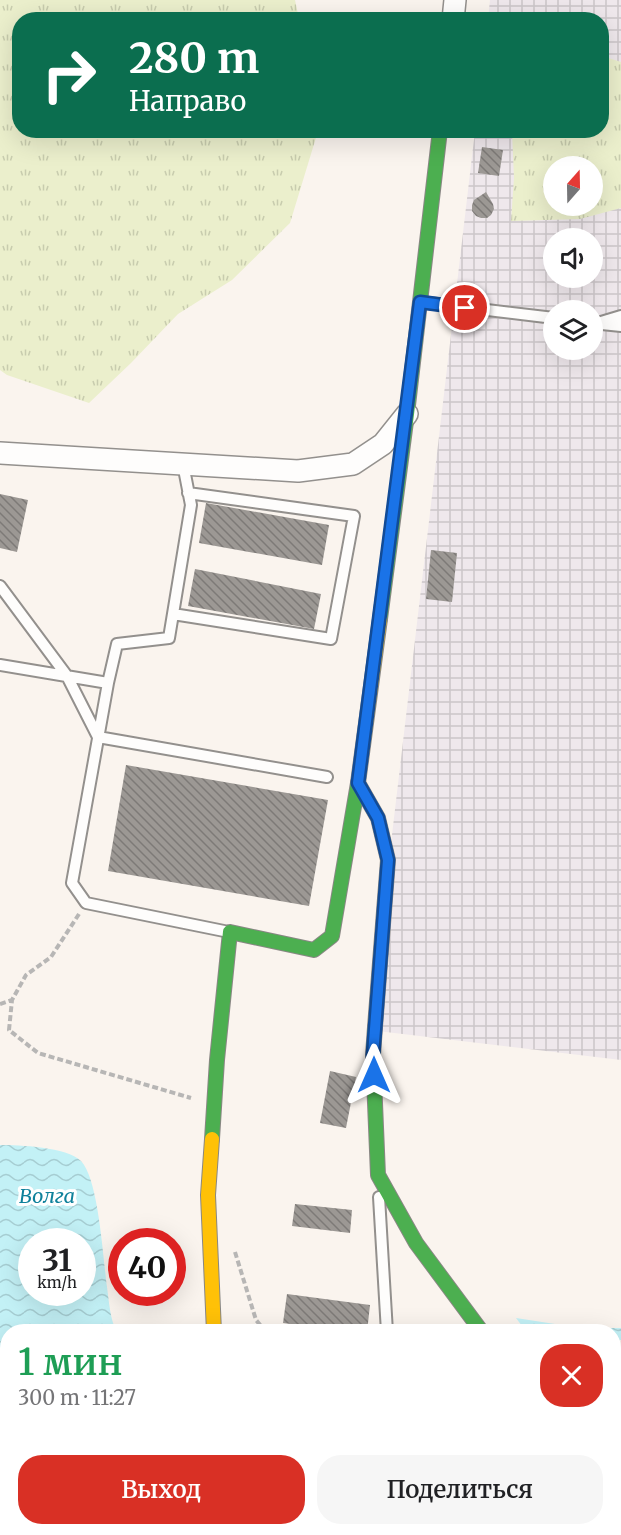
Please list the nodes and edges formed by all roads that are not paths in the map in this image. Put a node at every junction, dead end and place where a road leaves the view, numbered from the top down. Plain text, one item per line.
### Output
1 (439, 138) edge
2 (420, 302) junction
3 (621, 316) edge
4 (543, 317) edge
5 (603, 321) edge
6 (603, 324) edge
7 (621, 326) edge
8 (407, 414) junction
9 (0, 453) edge
10 (183, 464) junction
11 (189, 493) junction
12 (0, 586) edge
13 (173, 614) junction
14 (0, 665) edge
15 (67, 676) junction
16 (108, 683) junction
17 (98, 737) junction
18 (327, 777) dead end
19 (358, 783) junction
20 (230, 932) junction
21 (378, 1175) junction
22 (214, 1324) edge
23 (387, 1324) edge
24 (476, 1324) edge

1 - 2 street
2 - 4 lane
2 - 8 street
3 - 5 lane
6 - 7 lane
8 - 10 street
8 - 19 street
9 - 10 street
10 - 11 lane
11 - 13 lane
11 - 13 lane
12 - 15 lane
13 - 16 lane
14 - 15 lane
15 - 16 lane
15 - 17 lane
16 - 17 lane
17 - 18 lane
17 - 20 lane
19 - 20 street
19 - 21 street
20 - 22 street
21 - 23 lane
21 - 24 street

